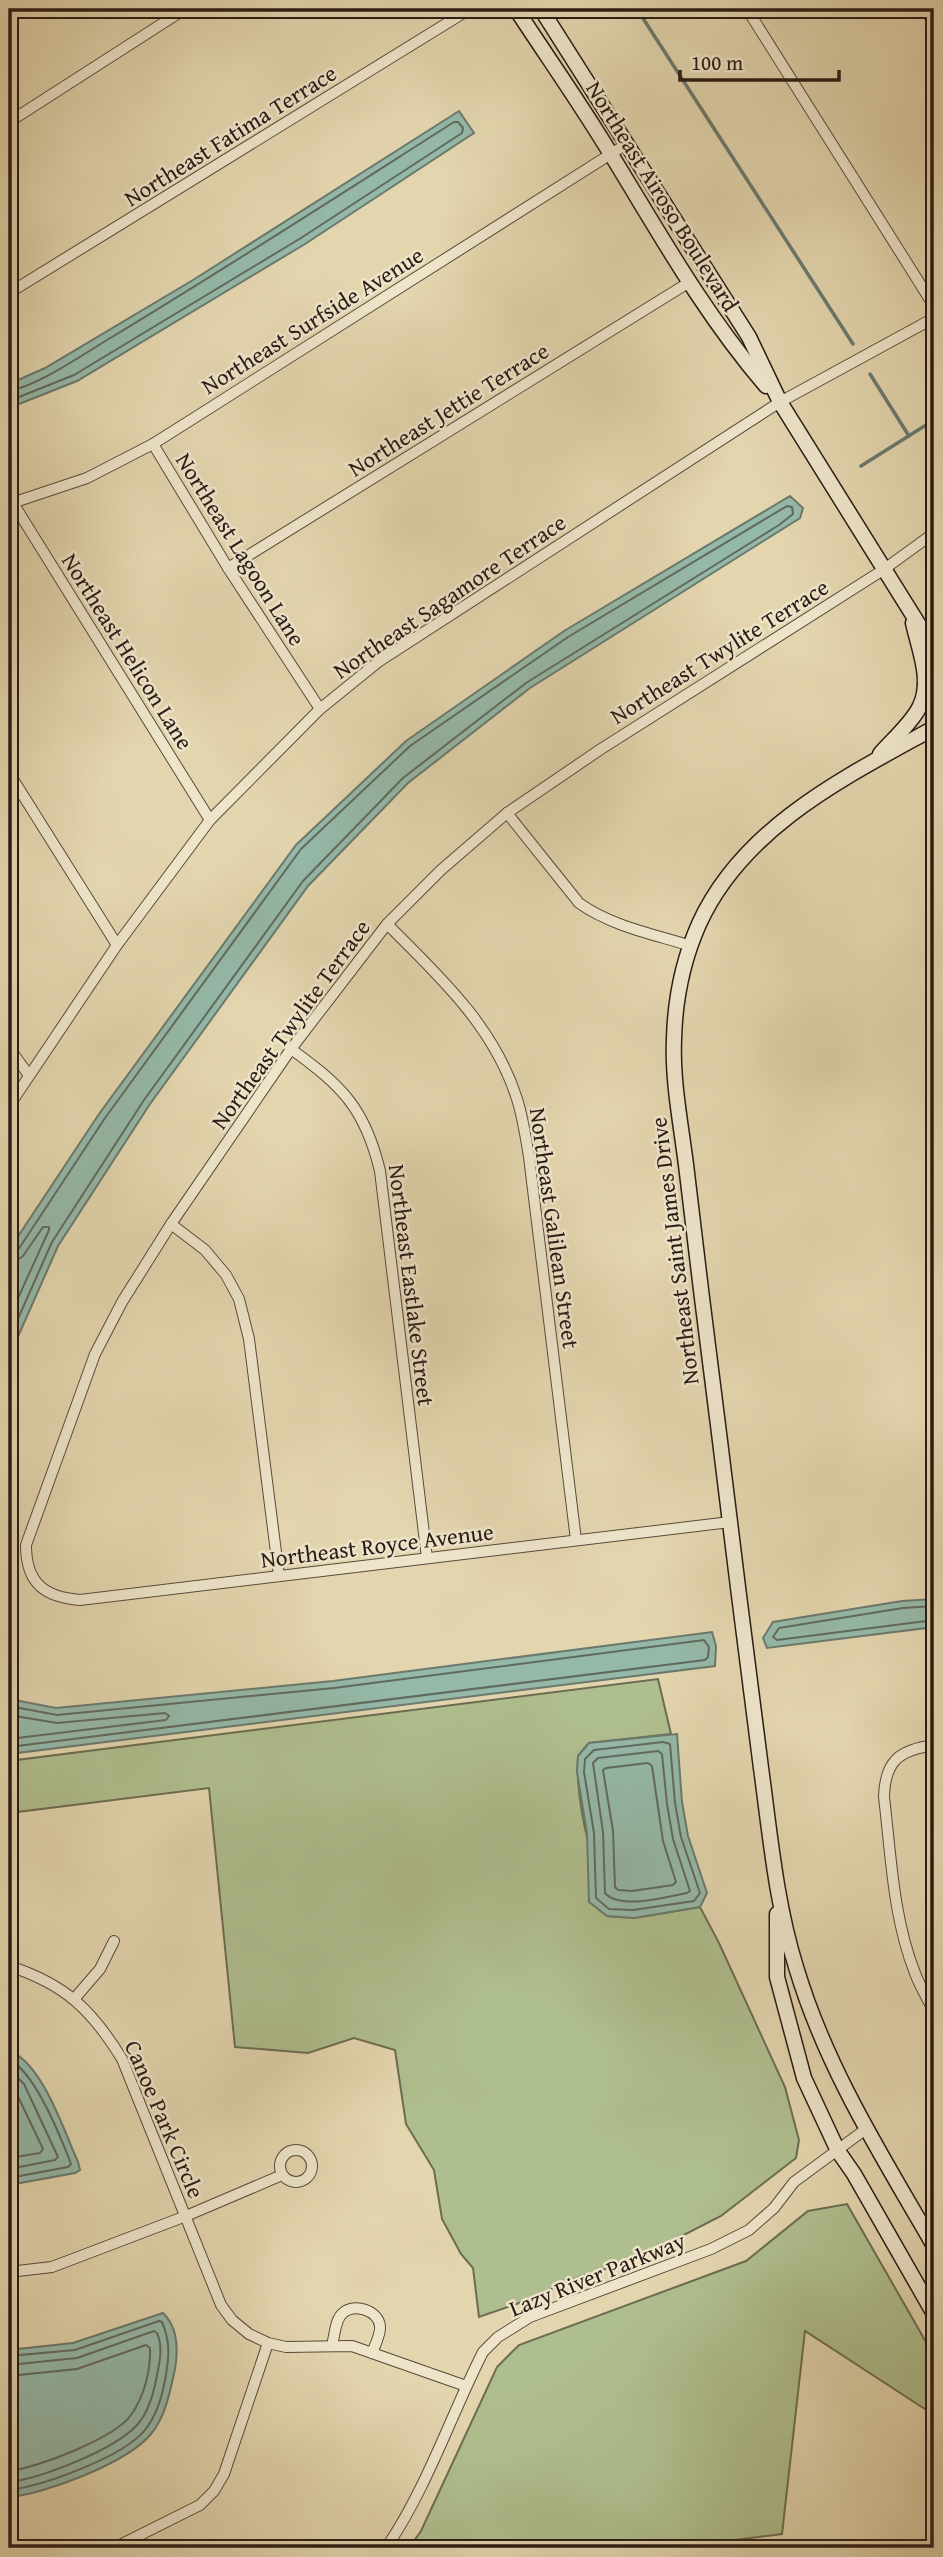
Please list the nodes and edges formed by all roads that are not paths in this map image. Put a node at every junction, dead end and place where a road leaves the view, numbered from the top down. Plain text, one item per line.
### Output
1 (185, 9) edge
2 (470, 9) edge
3 (516, 9) edge
4 (541, 9) edge
5 (747, 9) edge
6 (925, 9) edge
7 (173, 12) edge
8 (934, 24) edge
9 (9, 122) edge
10 (625, 145) junction
11 (611, 154) junction
12 (688, 283) junction
13 (9, 293) edge
14 (934, 306) edge
15 (934, 318) edge
16 (780, 402) junction
17 (153, 444) junction
18 (11, 503) edge
19 (934, 533) edge
20 (228, 568) junction
21 (883, 570) junction
22 (910, 611) junction
23 (934, 649) edge
24 (320, 709) junction
25 (934, 728) edge
26 (874, 761) junction
27 (9, 773) edge
28 (507, 813) junction
29 (210, 820) junction
30 (387, 923) junction
31 (117, 945) junction
32 (691, 946) junction
33 (9, 1048) edge
34 (291, 1049) junction
35 (28, 1074) junction
36 (9, 1106) edge
37 (171, 1224) junction
38 (730, 1522) junction
39 (576, 1540) junction
40 (427, 1558) junction
41 (279, 1576) junction
42 (34, 1581) joint
43 (934, 1745) edge
44 (777, 1885) junction
45 (114, 1941) dead end
46 (9, 1966) edge
47 (75, 1998) junction
48 (934, 2012) edge
49 (866, 2129) junction
50 (838, 2151) junction
51 (282, 2175) dead end
52 (186, 2216) junction
53 (934, 2246) edge
54 (9, 2272) edge
55 (929, 2290) edge
56 (934, 2314) edge
57 (268, 2343) junction
58 (332, 2345) junction
59 (372, 2353) junction
60 (466, 2386) junction
61 (114, 2548) edge
62 (386, 2548) edge

1 - 7 street
2 - 13 street, Northeast Fatima Terrace
3 - 11 main road, Northeast Airoso Boulevard
4 - 10 main road, Northeast Airoso Boulevard
5 - 14 street
6 - 8 street
7 - 9 street
10 - 11 street, Northeast Surfside Avenue
10 - 16 main road, Northeast Airoso Boulevard
11 - 12 main road, Northeast Airoso Boulevard
11 - 17 street, Northeast Surfside Avenue
12 - 16 main road, Northeast Airoso Boulevard
12 - 20 street, Northeast Jettie Terrace
15 - 16 street, Northeast Sagamore Terrace
16 - 21 main road, Northeast Airoso Boulevard
16 - 24 street, Northeast Sagamore Terrace
17 - 18 street, Northeast Surfside Avenue
17 - 20 street, Northeast Lagoon Lane
18 - 29 street, Northeast Helicon Lane
19 - 21 street, Northeast Twylite Terrace
20 - 24 street, Northeast Lagoon Lane
21 - 22 main road, Northeast Airoso Boulevard
21 - 28 street, Northeast Twylite Terrace
22 - 23 main road, Northeast Airoso Boulevard
22 - 26 main road
24 - 29 street, Northeast Sagamore Terrace
25 - 26 main road, Northeast Saint James Drive
26 - 32 main road, Northeast Saint James Drive
27 - 31 street
28 - 30 street, Northeast Twylite Terrace
28 - 32 street
29 - 31 street, Northeast Sagamore Terrace
30 - 34 street, Northeast Twylite Terrace
30 - 39 street, Northeast Galilean Street
31 - 35 street, Northeast Sagamore Terrace
32 - 38 main road, Northeast Saint James Drive
33 - 35 street
34 - 37 street, Northeast Twylite Terrace
34 - 40 street, Northeast Eastlake Street
35 - 36 street, Northeast Sagamore Terrace
37 - 41 street
37 - 42 street, Northeast Twylite Terrace
38 - 39 street, Northeast Royce Avenue
38 - 44 main road, Northeast Saint James Drive
39 - 40 street, Northeast Royce Avenue
40 - 41 street, Northeast Royce Avenue
41 - 42 street, Northeast Royce Avenue
43 - 48 street
44 - 49 main road, Northeast Saint James Drive
44 - 50 main road, Northeast Saint James Drive
45 - 47 street
46 - 47 street, Canoe Park Circle
47 - 52 street, Canoe Park Circle
49 - 50 street, Lazy River Parkway
49 - 53 main road, Northeast Saint James Drive
50 - 55 main road, Northeast Saint James Drive
50 - 60 street, Lazy River Parkway
51 - 52 street
52 - 54 street
52 - 57 street, Canoe Park Circle
55 - 56 main road, Northeast Saint James Drive
57 - 58 street
57 - 61 street
58 - 59 street
58 - 59 street
59 - 60 street
60 - 62 street, Lazy River Parkway

